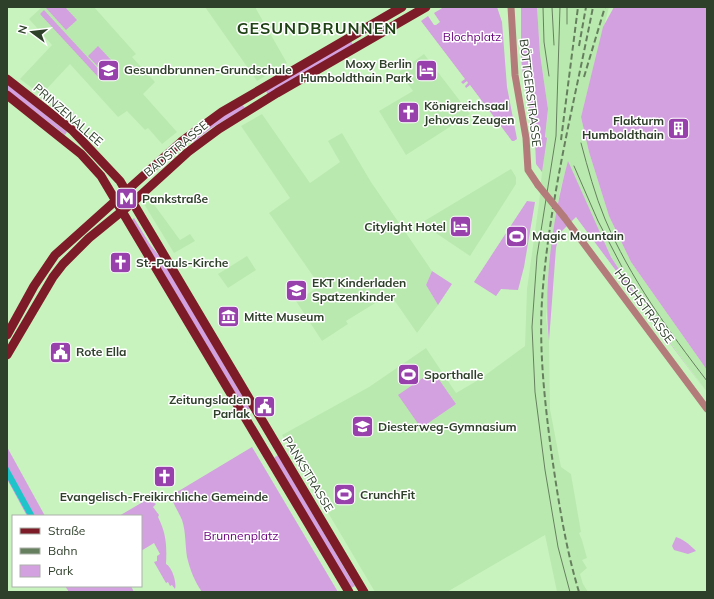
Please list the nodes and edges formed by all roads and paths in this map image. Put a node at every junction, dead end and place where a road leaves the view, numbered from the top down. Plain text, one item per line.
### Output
1 (402, 7) edge
2 (426, 7) edge
3 (510, 8) edge
4 (410, 17) junction
5 (7, 79) edge
6 (7, 95) edge
7 (538, 184) joint
8 (125, 191) junction
9 (116, 199) junction
10 (132, 203) junction
11 (123, 212) junction
12 (7, 335) edge
13 (7, 354) edge
14 (707, 409) edge
15 (349, 592) edge
16 (364, 592) edge

1 - 4 main road, BADSTRASSE
1 - 8 main road, BADSTRASSE
2 - 4 main road, BADSTRASSE
3 - 7 street, BÖTTGERSTRASSE
4 - 10 main road, BADSTRASSE
5 - 8 main road, PRINZENALLEE
6 - 9 main road, PRINZENALLEE
7 - 14 street, HOCHSTRASSE, bridge
8 - 9 main road, BADSTRASSE
8 - 10 main road, PRINZENALLEE
9 - 11 main road, PRINZENALLEE
9 - 12 main road, BADSTRASSE
10 - 11 main road, BADSTRASSE
10 - 16 main road, PANKSTRASSE
11 - 13 main road, BADSTRASSE
11 - 15 main road, PANKSTRASSE

